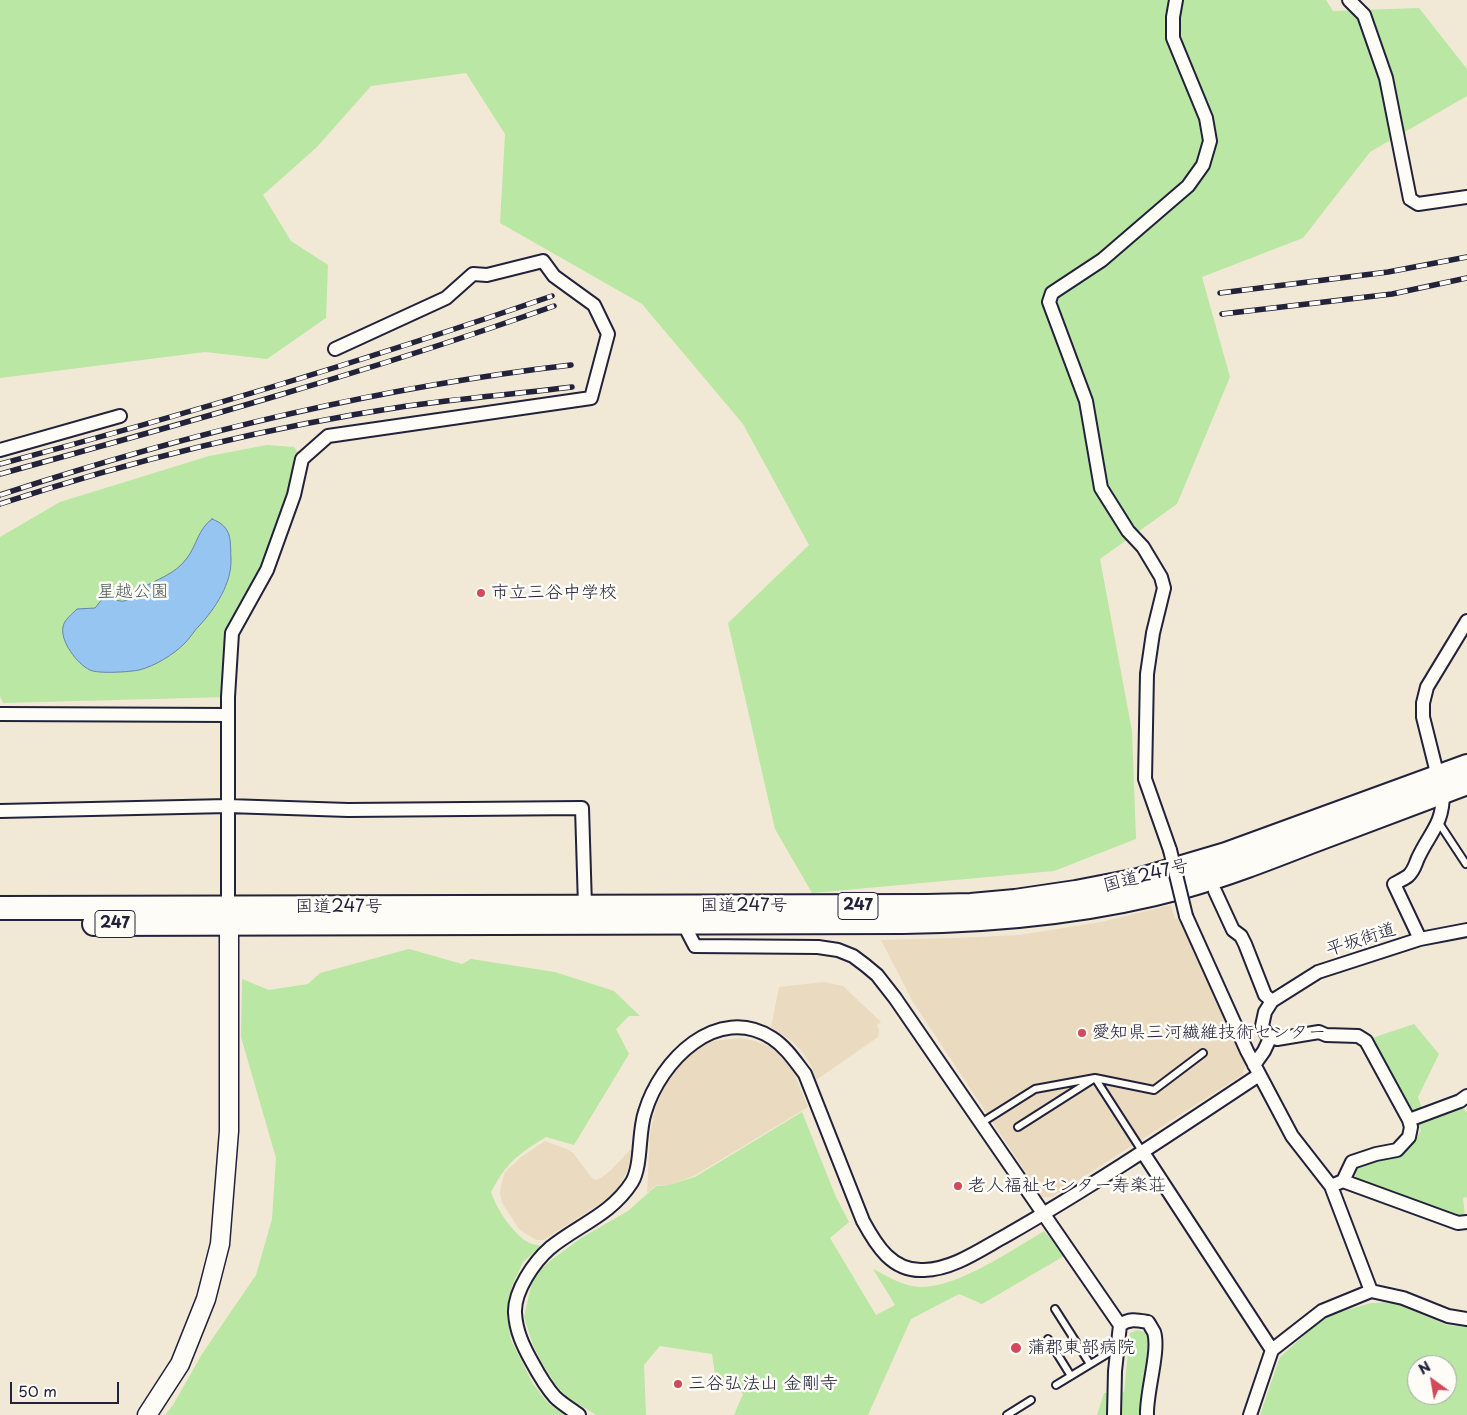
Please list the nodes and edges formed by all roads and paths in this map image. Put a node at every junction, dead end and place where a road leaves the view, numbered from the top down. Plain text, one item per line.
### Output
1 (1176, 0) edge
2 (1349, 0) edge
3 (1467, 197) edge
4 (335, 349) dead end
5 (120, 416) dead end
6 (0, 450) edge
7 (1467, 623) edge
8 (0, 714) edge
9 (228, 715) junction
10 (1467, 766) edge
11 (1467, 783) edge
12 (1440, 785) junction
13 (228, 806) junction
14 (0, 810) edge
15 (1439, 823) junction
16 (1466, 864) edge
17 (1215, 891) dead end
18 (585, 906) junction
19 (0, 908) edge
20 (229, 916) junction
21 (683, 923) junction
22 (0, 924) edge
23 (1467, 930) edge
24 (1420, 939) junction
25 (1272, 1002) junction
26 (1271, 1036) junction
27 (1203, 1053) dead end
28 (1257, 1070) junction
29 (1095, 1078) junction
30 (1467, 1096) edge
31 (1409, 1120) junction
32 (981, 1123) junction
33 (1018, 1127) dead end
34 (1142, 1152) junction
35 (1337, 1184) junction
36 (1043, 1214) junction
37 (1467, 1222) edge
38 (1371, 1291) junction
39 (1055, 1309) dead end
40 (1467, 1319) edge
41 (1120, 1325) junction
42 (1048, 1339) dead end
43 (1118, 1347) junction
44 (1272, 1350) junction
45 (1090, 1364) junction
46 (1071, 1376) junction
47 (1056, 1385) dead end
48 (1031, 1400) dead end
49 (147, 1415) edge
50 (579, 1415) edge
51 (1007, 1415) edge
52 (1114, 1415) edge
53 (1147, 1415) edge
54 (1250, 1415) edge

1 - 28 street, bridge
2 - 3 street
4 - 9 street
5 - 6 street
7 - 12 street
8 - 9 street
9 - 13 street
10 - 12 highway, 国道247号 / 247
11 - 12 highway, 国道247号 / 247
12 - 15 street
12 - 18 highway, 国道247号 / 247
12 - 21 highway, 国道247号 / 247
13 - 14 street
13 - 18 street
13 - 20 street
15 - 16 lane
15 - 24 street
17 - 25 street
18 - 20 highway, 国道247号 / 247
19 - 20 highway, 国道247号 / 247
20 - 21 highway, 国道247号 / 247
20 - 22 highway, 国道247号 / 247
20 - 49 street
21 - 32 street
23 - 24 street, 平坂街道
24 - 25 street, 平坂街道
25 - 26 street
26 - 28 street
26 - 31 street
27 - 29 lane
28 - 34 street
28 - 35 street
29 - 32 lane
29 - 33 lane
29 - 34 lane
30 - 31 street
31 - 35 street
32 - 36 street
34 - 36 street
34 - 44 street
35 - 37 street
35 - 38 street
36 - 41 street
36 - 50 street
38 - 40 street
38 - 44 street
39 - 45 lane
41 - 43 street
41 - 53 street
42 - 46 lane
43 - 45 lane
43 - 52 street
44 - 54 street
45 - 46 lane
46 - 47 lane
48 - 51 lane

